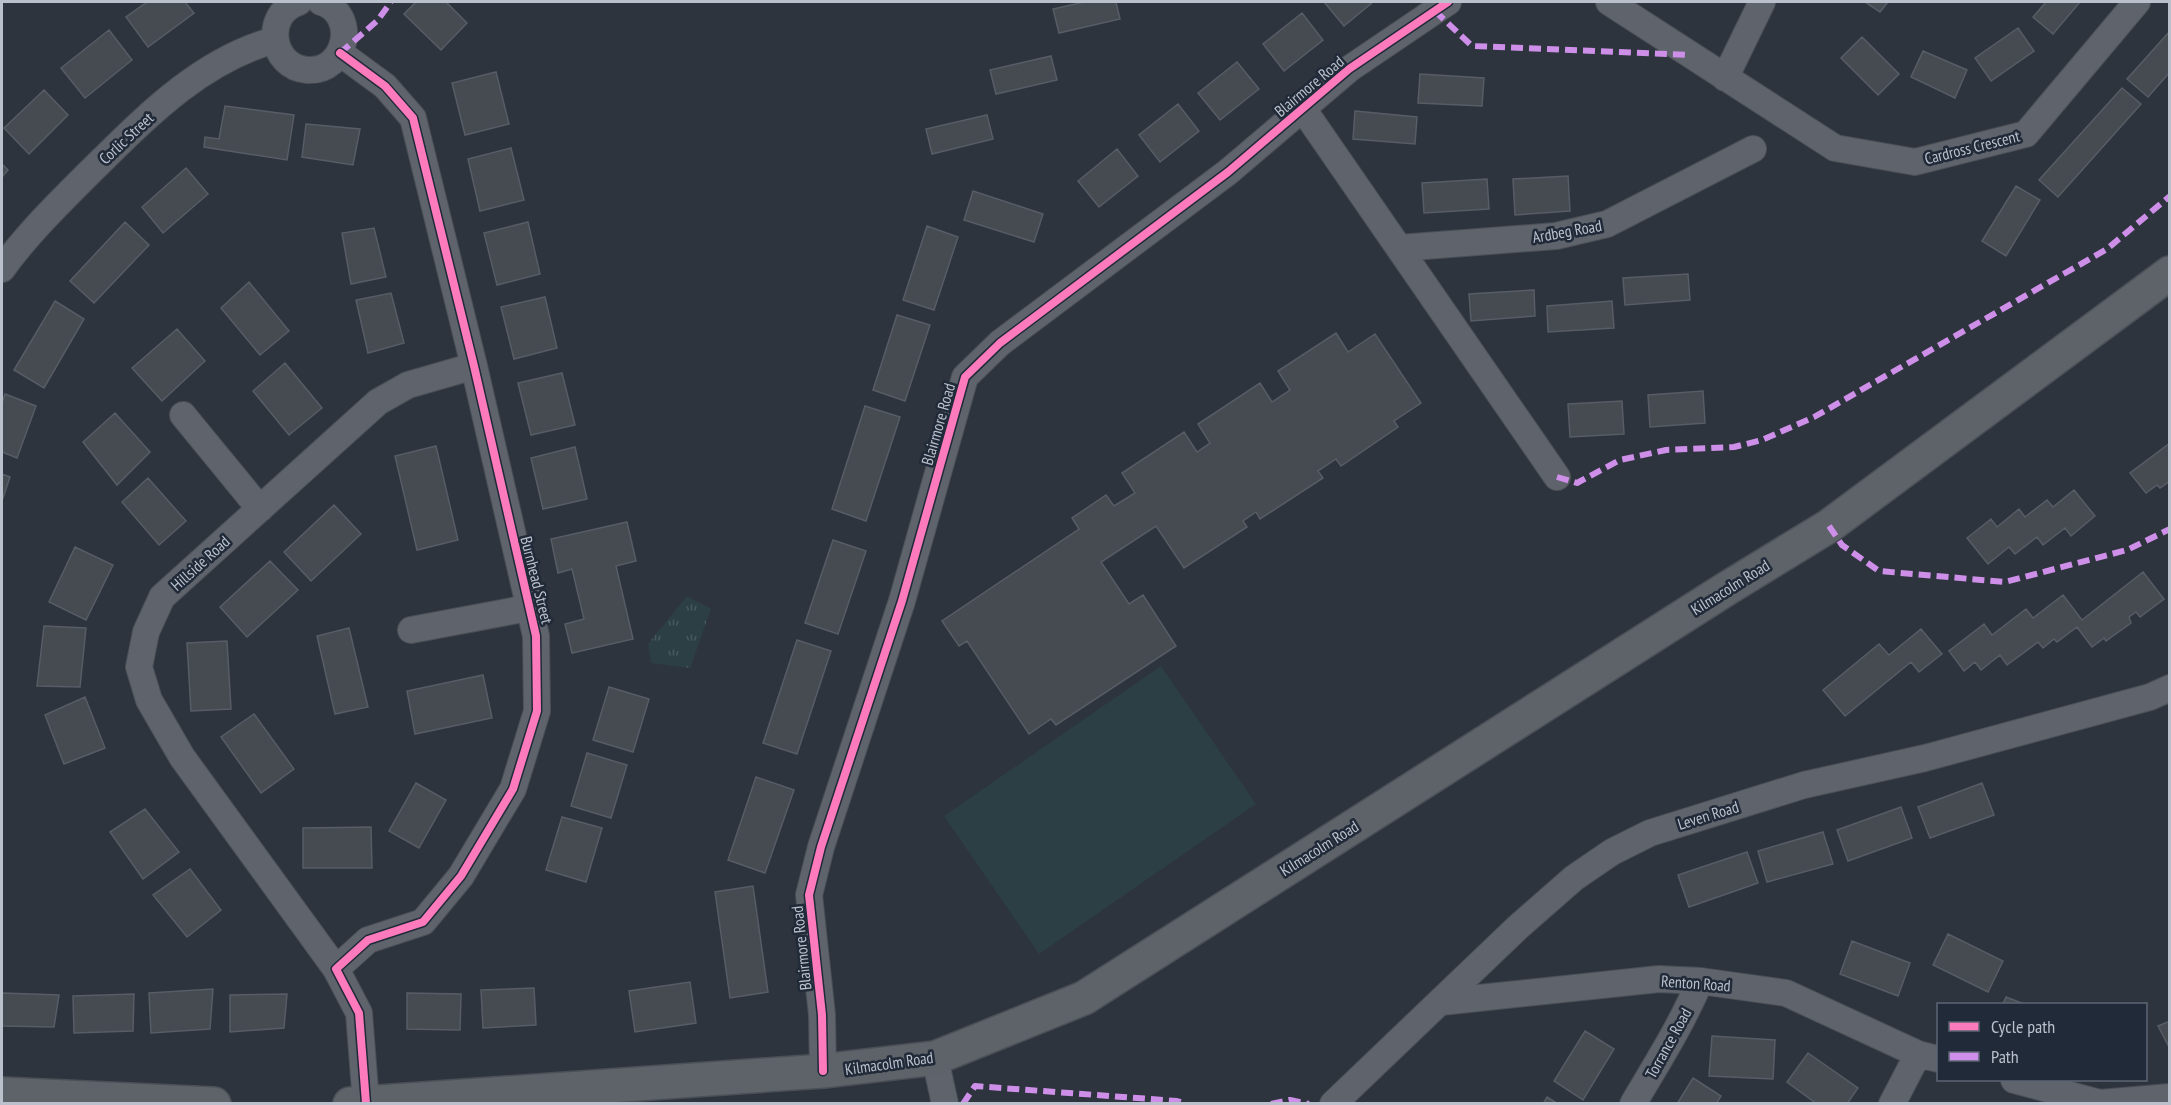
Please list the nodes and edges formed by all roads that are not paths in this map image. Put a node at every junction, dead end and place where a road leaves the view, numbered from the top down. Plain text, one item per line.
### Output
1 (298, 2) edge
2 (321, 2) edge
3 (1609, 2) edge
4 (1762, 2) edge
5 (2138, 2) edge
6 (1437, 5) edge
7 (274, 40) junction
8 (340, 53) junction
9 (1725, 78) junction
10 (1303, 109) junction
11 (1753, 148) dead end
12 (1399, 248) junction
13 (2, 269) edge
14 (2169, 273) edge
15 (474, 366) junction
16 (183, 415) dead end
17 (1557, 477) dead end
18 (260, 509) junction
19 (528, 608) junction
20 (411, 630) dead end
21 (2169, 688) edge
22 (336, 969) junction
23 (1700, 981) junction
24 (1441, 1002) junction
25 (1928, 1056) edge
26 (935, 1058) junction
27 (823, 1071) junction
28 (2018, 1081) edge
29 (2, 1094) edge
30 (604, 1095) edge
31 (2169, 1097) edge
32 (358, 1103) edge
33 (214, 1104) edge
34 (945, 1104) edge
35 (1333, 1104) edge
36 (1633, 1104) edge
37 (1892, 1104) edge

1 - 7 street
2 - 8 street
3 - 9 street, Cardross Crescent
4 - 9 street
5 - 9 street, Cardross Crescent
6 - 10 street, Blairmore Road
7 - 8 street
7 - 13 street, Corlic Street
8 - 15 street, Burnhead Street
10 - 12 street
10 - 27 street, Blairmore Road
11 - 12 street, Ardbeg Road
12 - 17 street
14 - 26 main road, Kilmacolm Road
15 - 18 street, Hillside Road
15 - 19 street, Burnhead Street
16 - 18 street
18 - 22 street, Hillside Road
19 - 20 street
19 - 22 street, Burnhead Street
21 - 24 street, Leven Road
22 - 32 street
23 - 24 street, Renton Road
23 - 25 street, Renton Road
23 - 36 street, Torrance Road
24 - 35 street, Leven Road
25 - 37 street
26 - 27 main road, Kilmacolm Road
26 - 34 street
27 - 30 main road, Kilmacolm Road
28 - 31 street
29 - 33 main road
30 - 32 main road, Kilmacolm Road

